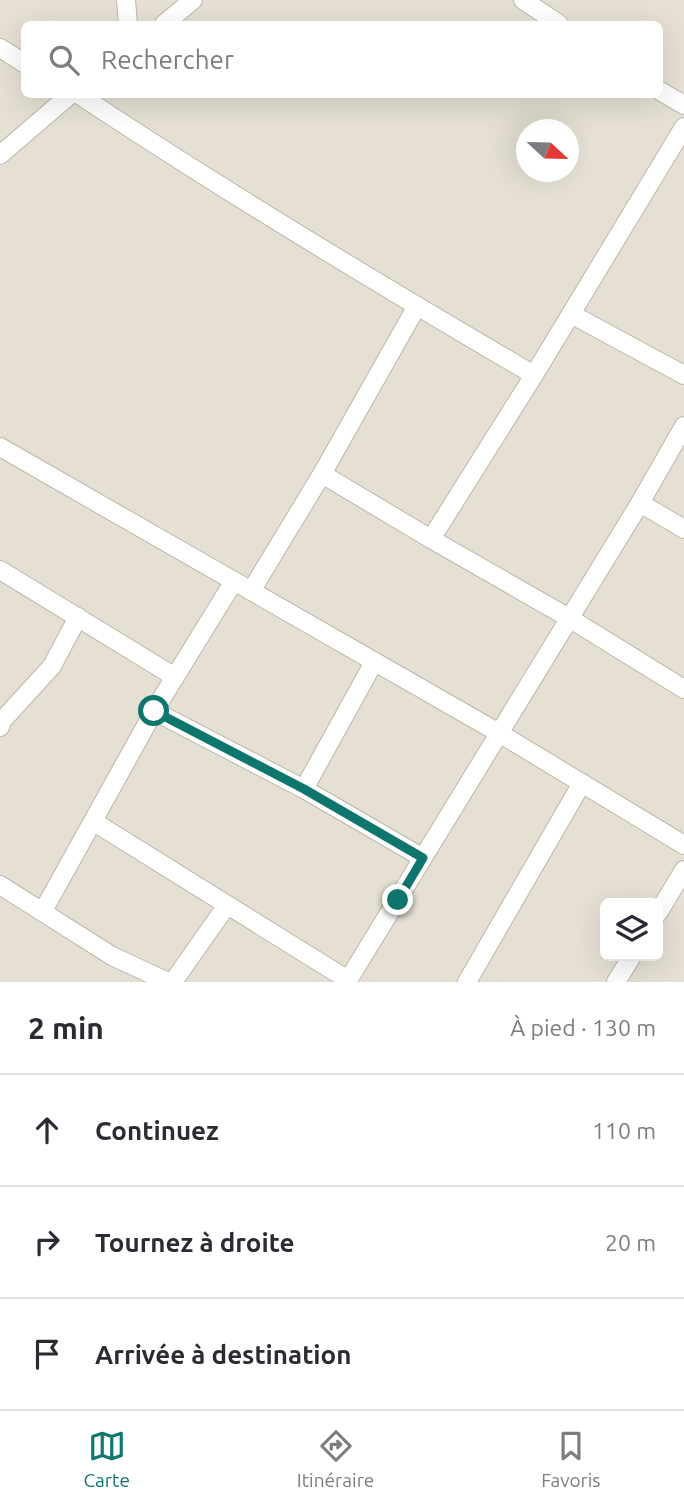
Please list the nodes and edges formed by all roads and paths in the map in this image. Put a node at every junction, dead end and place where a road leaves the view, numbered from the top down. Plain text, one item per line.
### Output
1 (125, 0) edge
2 (193, 0) edge
3 (523, 0) edge
4 (128, 21) edge
5 (168, 21) edge
6 (554, 21) edge
7 (0, 48) edge
8 (21, 61) edge
9 (663, 93) edge
10 (66, 98) edge
11 (84, 98) edge
12 (684, 105) edge
13 (684, 127) edge
14 (0, 155) edge
15 (417, 306) junction
16 (571, 314) junction
17 (534, 375) junction
18 (684, 375) edge
19 (684, 426) edge
20 (0, 447) edge
21 (321, 474) junction
22 (640, 503) junction
23 (684, 529) edge
24 (430, 539) junction
25 (0, 570) edge
26 (234, 581) junction
27 (251, 591) junction
28 (78, 617) junction
29 (569, 618) junction
30 (374, 662) junction
31 (175, 677) junction
32 (684, 689) edge
33 (154, 711) junction
34 (1, 723) edge
35 (499, 733) junction
36 (582, 783) junction
37 (304, 789) junction
38 (94, 822) junction
39 (684, 845) edge
40 (423, 858) junction
41 (684, 870) edge
42 (0, 885) edge
43 (227, 905) junction
44 (663, 905) edge
45 (43, 911) junction
46 (629, 961) edge
47 (348, 981) edge
48 (167, 982) edge
49 (173, 982) edge
50 (467, 982) edge
51 (615, 982) edge

1 - 4 street
2 - 5 street
3 - 6 street
7 - 8 street
9 - 12 street
10 - 14 street
11 - 15 street
13 - 16 street
15 - 17 street
15 - 21 street
16 - 17 street
16 - 18 street
17 - 24 street
19 - 22 street
20 - 26 street
21 - 24 street
21 - 27 street
22 - 23 street
22 - 29 street
24 - 29 street
25 - 28 street
26 - 27 street
26 - 31 street
27 - 30 street
28 - 31 street
28 - 34 street
29 - 32 street
29 - 35 street
30 - 35 street
30 - 37 street
31 - 33 street
33 - 37 street
33 - 38 street
35 - 36 street
35 - 40 street
36 - 39 street
36 - 50 street
37 - 40 street
38 - 43 street
38 - 45 street
40 - 47 street
41 - 44 street
42 - 45 street
43 - 47 street
43 - 49 street
45 - 48 street
46 - 51 street

